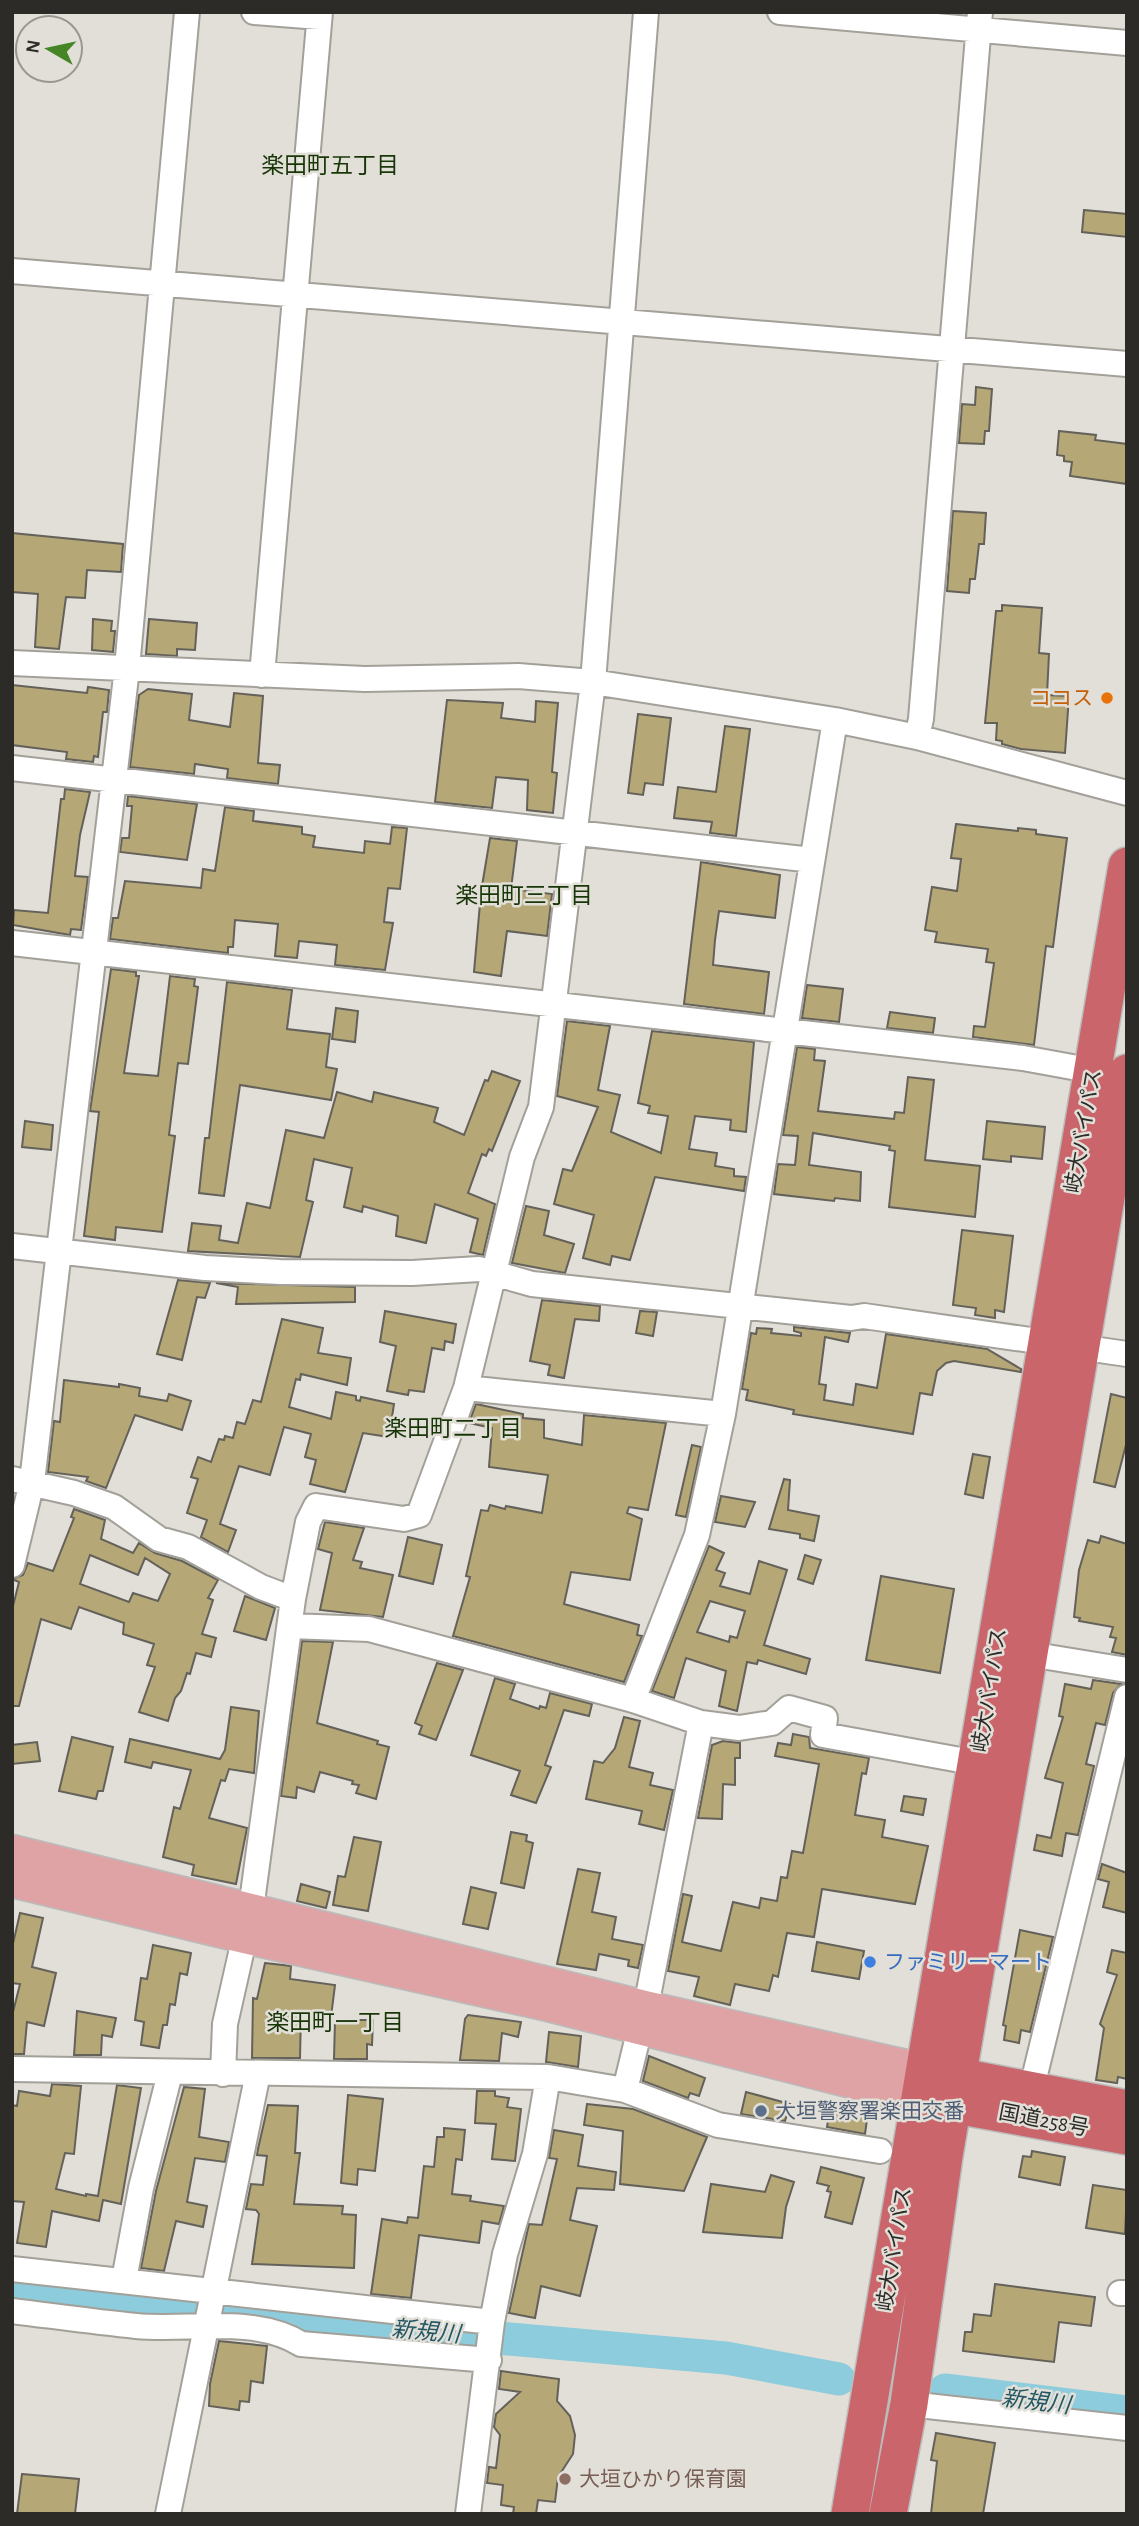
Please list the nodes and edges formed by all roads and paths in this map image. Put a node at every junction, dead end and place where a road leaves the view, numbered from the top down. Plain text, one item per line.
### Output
1 (187, 12) edge
2 (254, 12) edge
3 (646, 12) edge
4 (780, 12) edge
5 (319, 14) edge
6 (980, 22) edge
7 (1127, 43) edge
8 (12, 271) edge
9 (162, 283) junction
10 (295, 295) junction
11 (623, 321) junction
12 (952, 349) junction
13 (1127, 364) edge
14 (12, 663) edge
15 (127, 667) junction
16 (262, 675) junction
17 (593, 682) junction
18 (835, 720) junction
19 (917, 737) junction
20 (12, 768) edge
21 (112, 780) junction
22 (1127, 793) edge
23 (575, 832) junction
24 (812, 860) junction
25 (1127, 866) edge
26 (12, 943) edge
27 (93, 952) junction
28 (554, 1006) junction
29 (785, 1033) junction
30 (1118, 1075) edge
31 (12, 1247) edge
32 (59, 1252) junction
33 (495, 1271) junction
34 (743, 1306) junction
35 (1063, 1345) junction
36 (1127, 1354) edge
37 (466, 1388) junction
38 (723, 1414) junction
39 (22, 1481) edge
40 (12, 1565) edge
41 (293, 1599) junction
42 (290, 1626) junction
43 (1029, 1654) junction
44 (1127, 1670) edge
45 (1127, 1696) edge
46 (633, 1700) junction
47 (701, 1723) junction
48 (977, 1763) junction
49 (12, 1851) edge
50 (12, 1881) edge
51 (247, 1923) junction
52 (643, 2018) junction
53 (12, 2069) edge
54 (170, 2073) junction
55 (258, 2073) junction
56 (223, 2074) junction
57 (548, 2077) junction
58 (939, 2087) junction
59 (625, 2090) junction
60 (1031, 2091) junction
61 (1127, 2109) edge
62 (1127, 2136) edge
63 (880, 2151) dead end
64 (12, 2269) edge
65 (124, 2280) junction
66 (214, 2294) junction
67 (12, 2311) edge
68 (492, 2322) junction
69 (208, 2324) junction
70 (489, 2360) junction
71 (909, 2404) junction
72 (1127, 2428) edge
73 (168, 2514) edge
74 (468, 2514) edge
75 (850, 2514) edge
76 (888, 2514) edge

1 - 9 street
2 - 5 street
3 - 11 street
4 - 6 street
5 - 10 street
6 - 7 street
6 - 12 street
8 - 9 street
9 - 10 street
9 - 15 street
10 - 11 street
10 - 16 street
11 - 12 street
11 - 17 street
12 - 13 street
12 - 19 street
14 - 15 street
15 - 16 street
15 - 21 street
16 - 17 street
17 - 18 street
17 - 23 street
18 - 19 street
18 - 24 street
19 - 22 street
20 - 21 street
21 - 23 street
21 - 27 street
23 - 24 street
23 - 28 street
24 - 29 street
25 - 30 highway, 岐大バイパス
26 - 27 street
27 - 28 street
27 - 32 street
28 - 29 street
28 - 33 street
29 - 30 street
29 - 34 street
30 - 35 highway, 岐大バイパス
31 - 32 street
32 - 33 street
32 - 39 street
33 - 34 street
33 - 37 street
34 - 35 street
34 - 38 street
35 - 36 street
35 - 43 highway, 岐大バイパス
35 - 48 highway, 岐大バイパス
37 - 38 street
37 - 41 street
38 - 46 street
39 - 40 street
39 - 41 street
41 - 42 street
42 - 46 street
42 - 51 street
43 - 44 street
43 - 58 highway, 岐大バイパス
45 - 60 street
46 - 47 street
47 - 48 street
47 - 52 street
48 - 58 highway, 岐大バイパス
49 - 51 main road
50 - 51 main road
51 - 52 main road
51 - 56 street
52 - 58 main road
52 - 59 street
53 - 54 street
54 - 56 street
54 - 65 street
55 - 56 street
55 - 57 street
55 - 66 street
57 - 59 street
57 - 68 street
58 - 60 highway, 国道258号
58 - 62 highway, 国道258号
58 - 71 highway, 岐大バイパス
58 - 75 highway, 岐大バイパス
59 - 63 street
60 - 61 highway, 国道258号
64 - 65 street
65 - 66 street
66 - 68 street
66 - 69 street
67 - 69 street
68 - 70 street
69 - 70 street
69 - 73 street
70 - 74 street
71 - 72 street
71 - 76 highway, 岐大バイパス

